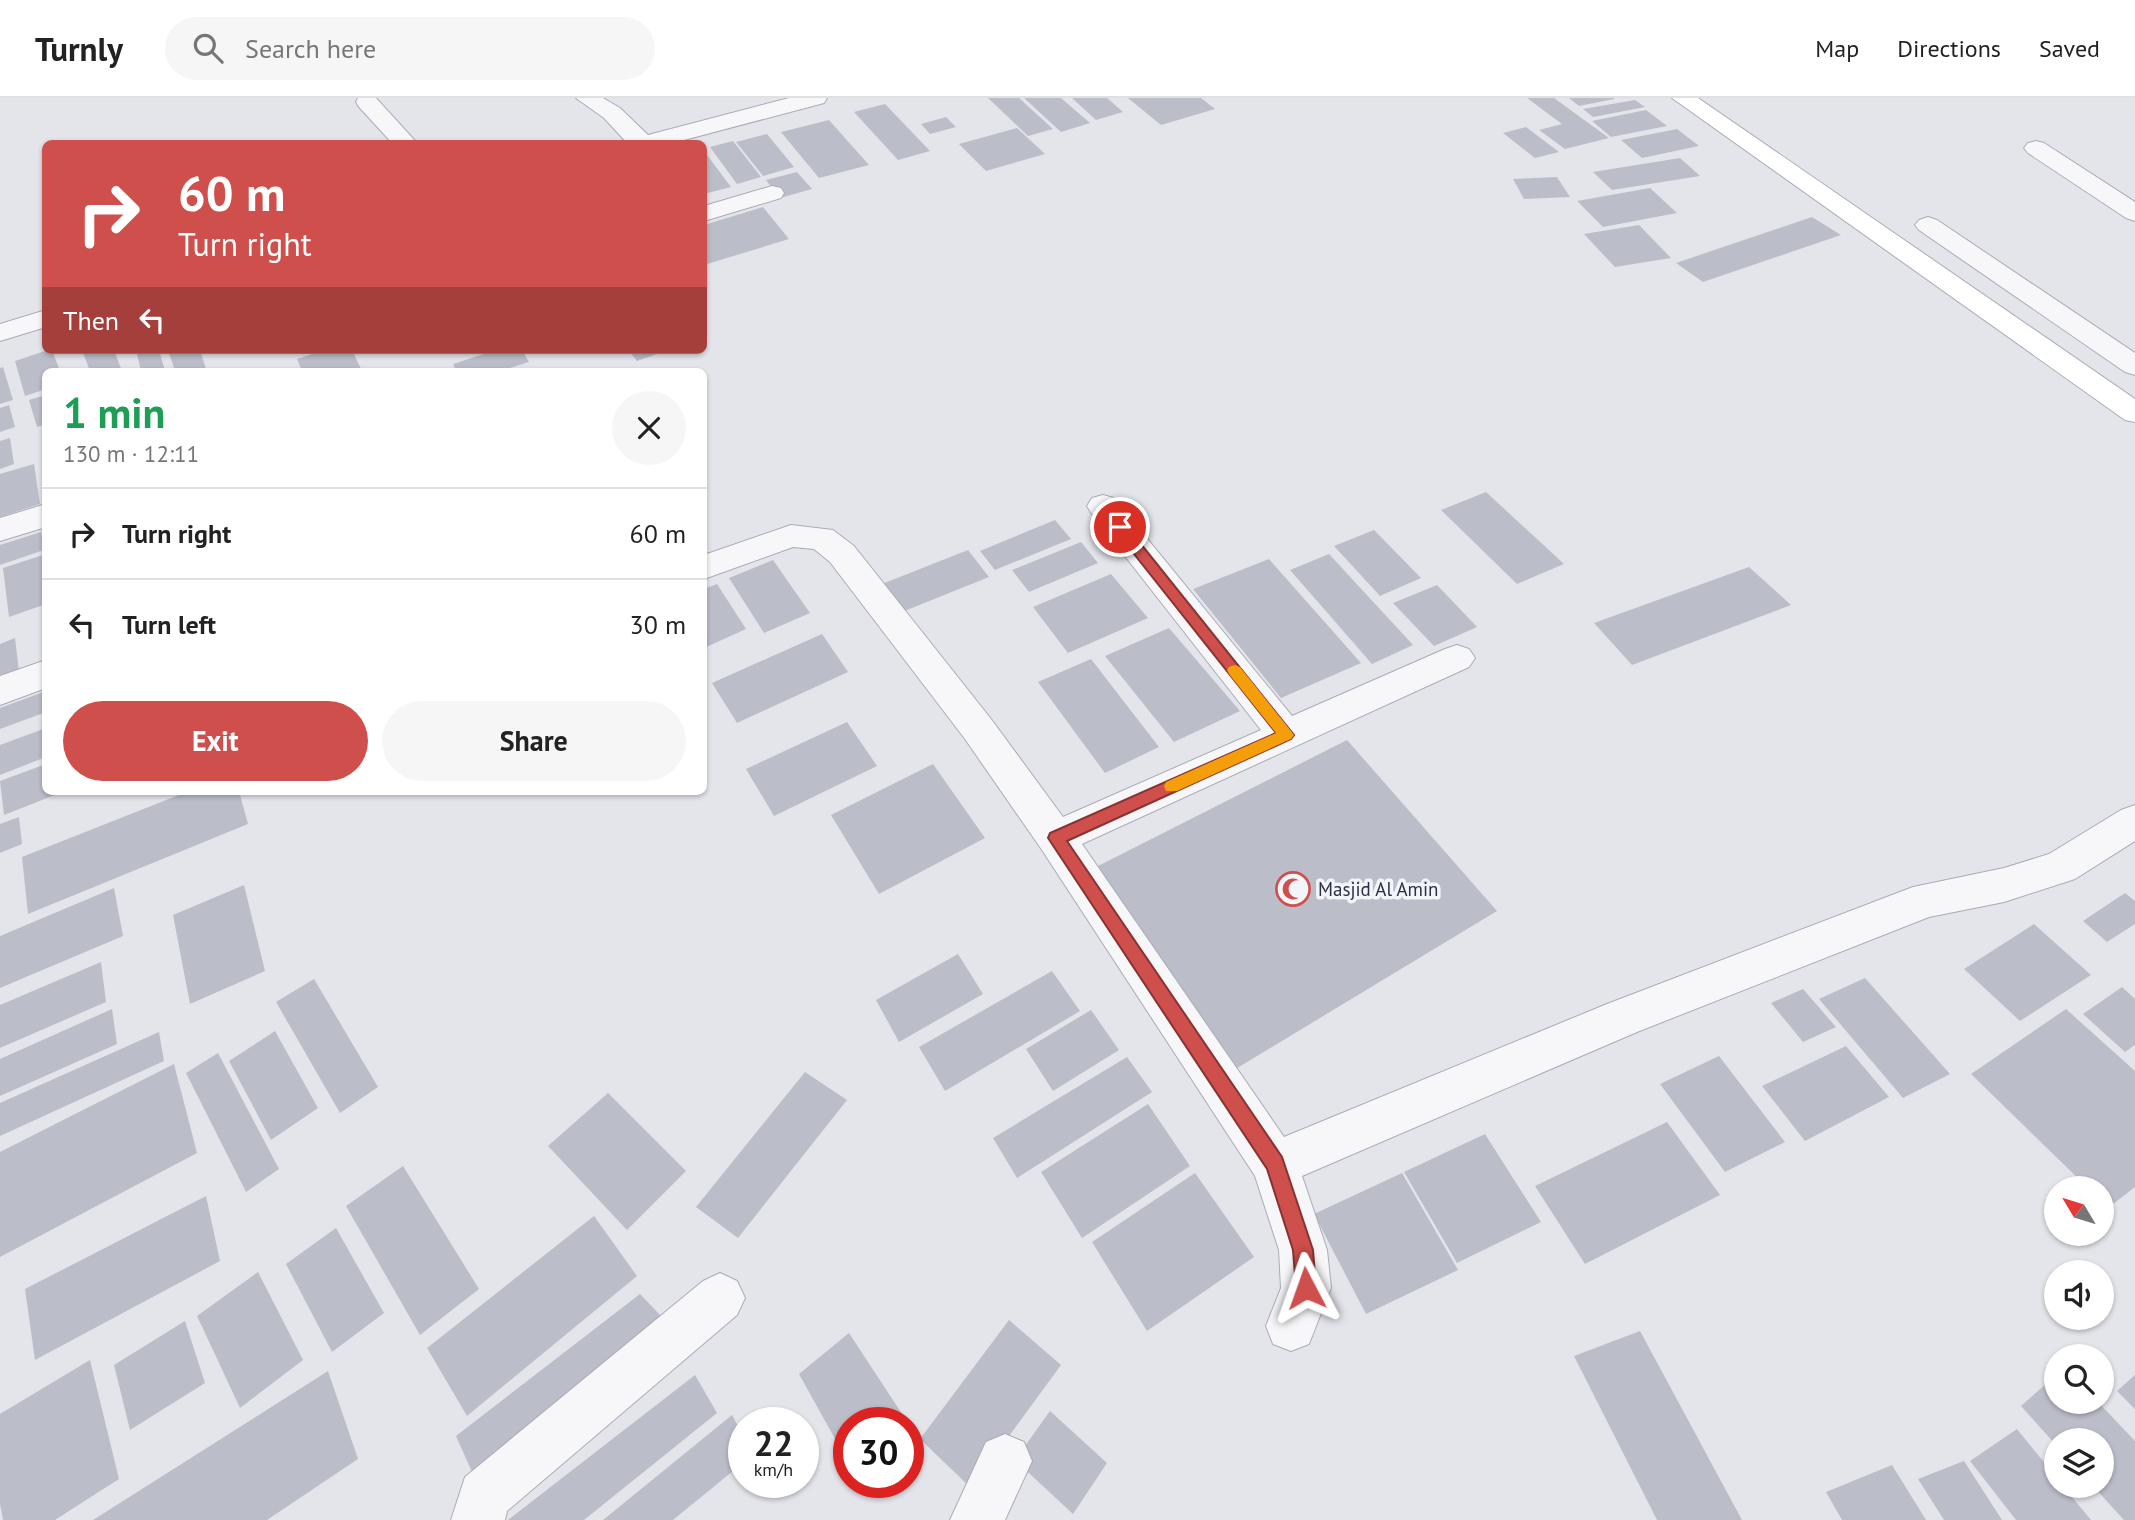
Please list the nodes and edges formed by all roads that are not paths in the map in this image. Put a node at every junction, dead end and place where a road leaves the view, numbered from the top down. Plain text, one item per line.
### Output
1 (587, 98) edge
2 (816, 98) edge
3 (1683, 98) edge
4 (367, 102) dead end
5 (402, 140) edge
6 (638, 140) edge
7 (653, 140) edge
8 (2036, 148) dead end
9 (2123, 182) dead end
10 (2099, 192) junction
11 (772, 193) dead end
12 (707, 213) edge
13 (2135, 213) edge
14 (1928, 225) dead end
15 (42, 319) edge
16 (0, 333) edge
17 (2135, 366) edge
18 (2135, 413) edge
19 (1103, 506) dead end
20 (42, 516) edge
21 (0, 530) edge
22 (707, 566) edge
23 (1457, 658) dead end
24 (42, 675) edge
25 (0, 691) edge
26 (1286, 735) junction
27 (2135, 821) edge
28 (1056, 838) junction
29 (1275, 1164) junction
30 (720, 1298) dead end
31 (1291, 1326) dead end
32 (1005, 1461) dead end
33 (478, 1520) edge
34 (977, 1520) edge

1 - 6 street
2 - 7 street
3 - 18 street
4 - 5 street
8 - 10 street
9 - 10 street
10 - 13 street
11 - 12 street
14 - 17 street
15 - 16 street
19 - 26 street
20 - 21 street
22 - 28 street
23 - 26 street
24 - 25 street
26 - 28 street
27 - 29 street
28 - 29 street
29 - 31 street
30 - 33 street
32 - 34 street

